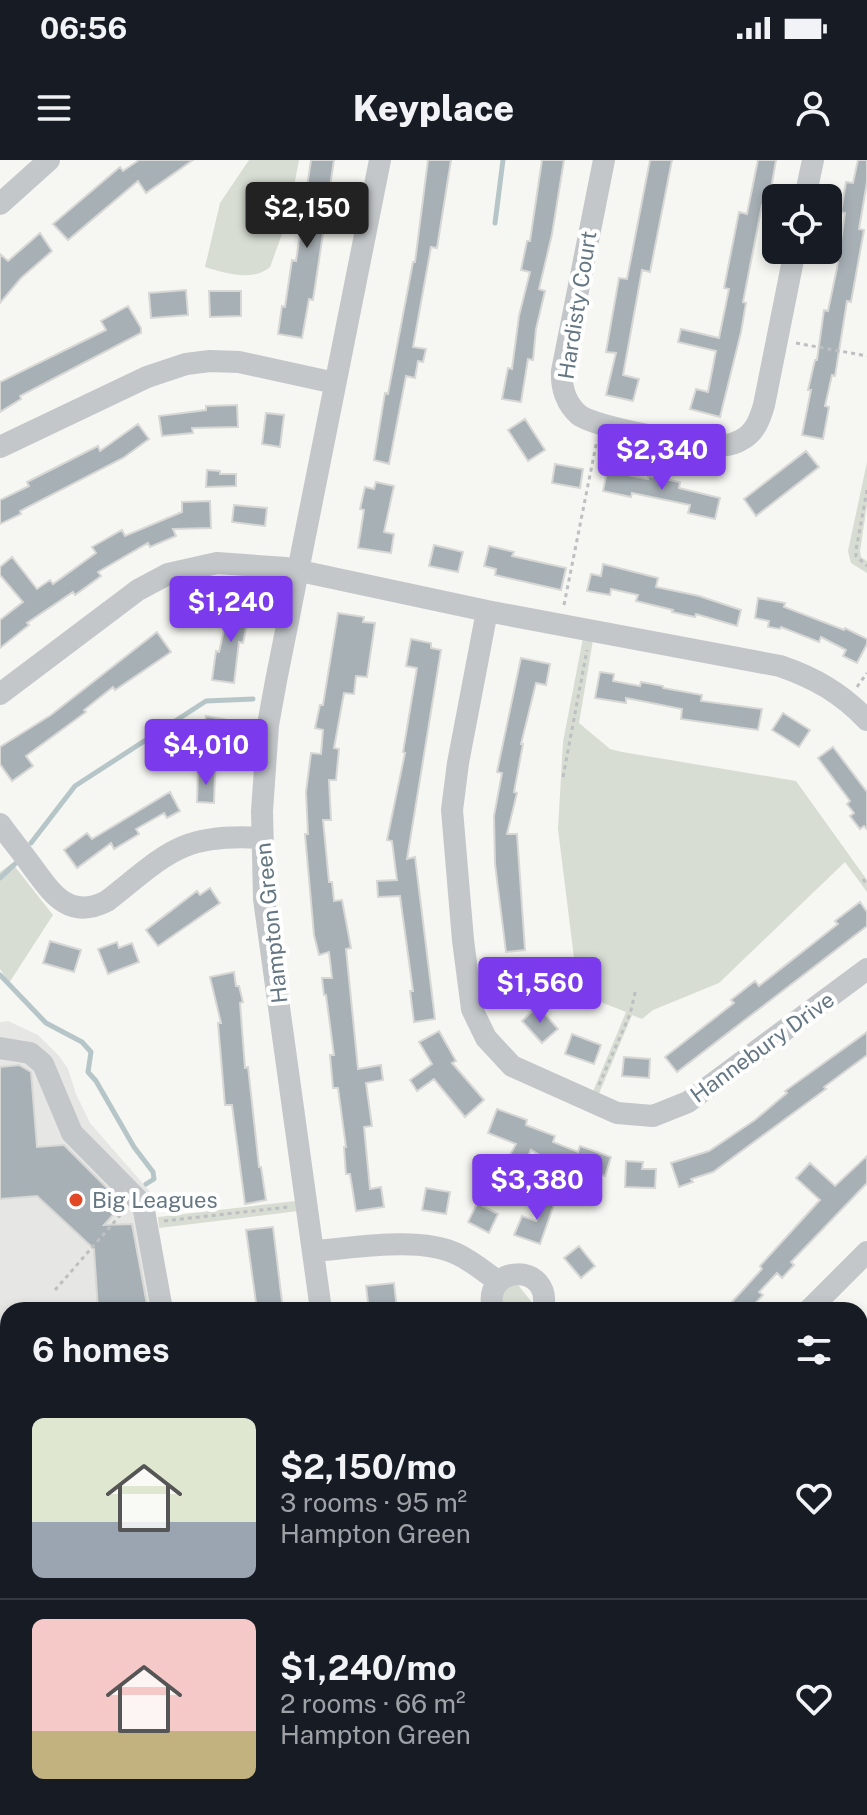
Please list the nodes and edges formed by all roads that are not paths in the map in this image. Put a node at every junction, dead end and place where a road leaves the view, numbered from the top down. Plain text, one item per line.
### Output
1 (49, 160) edge
2 (380, 160) edge
3 (604, 160) edge
4 (813, 160) edge
5 (808, 184) edge
6 (0, 204) edge
7 (792, 264) edge
8 (335, 383) junction
9 (0, 447) edge
10 (298, 571) junction
11 (487, 611) junction
12 (0, 694) edge
13 (867, 720) edge
14 (0, 824) edge
15 (262, 838) junction
16 (867, 969) edge
17 (0, 1048) edge
18 (313, 1251) junction
19 (867, 1252) edge
20 (499, 1282) junction
21 (161, 1302) edge
22 (320, 1302) edge
23 (492, 1302) edge
24 (543, 1302) edge
25 (817, 1302) edge

1 - 6 street
2 - 8 street, Hampton Green
3 - 7 street, Hardisty Court
4 - 5 street
8 - 9 street
8 - 10 street, Hampton Green
10 - 11 street
10 - 12 street
10 - 15 street, Hampton Green
11 - 13 street
11 - 16 street, Hannebury Drive
14 - 15 street
15 - 18 street, Hampton Green
17 - 21 street
18 - 20 street
18 - 22 street, Hampton Green
19 - 25 street
20 - 23 street
20 - 24 street

